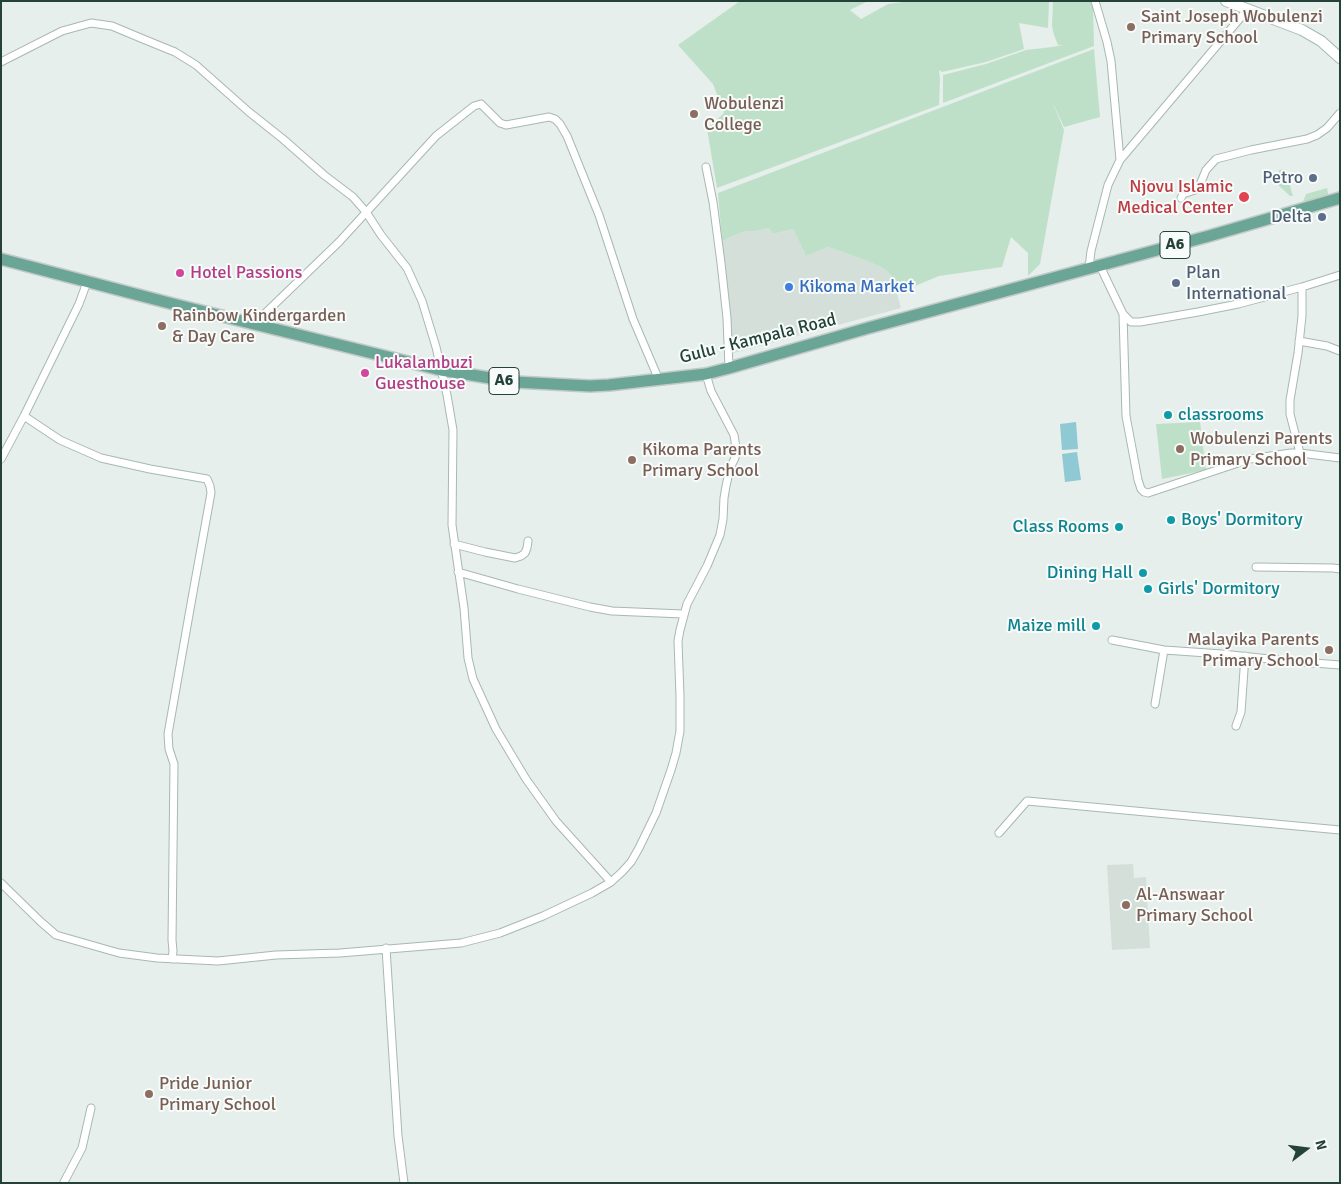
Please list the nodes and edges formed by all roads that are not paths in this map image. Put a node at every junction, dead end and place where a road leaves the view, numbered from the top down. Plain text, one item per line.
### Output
1 (1095, 1) edge
2 (1226, 1) edge
3 (1247, 10) junction
4 (1340, 58) edge
5 (1, 62) edge
6 (1340, 113) edge
7 (1120, 160) junction
8 (706, 167) dead end
9 (1181, 198) dead end
10 (1340, 198) edge
11 (366, 212) junction
12 (1, 259) edge
13 (1095, 267) junction
14 (1340, 275) edge
15 (87, 282) junction
16 (1302, 287) junction
17 (1122, 314) junction
18 (254, 324) junction
19 (1299, 341) junction
20 (1340, 350) edge
21 (729, 368) junction
22 (441, 370) junction
23 (706, 374) junction
24 (659, 380) junction
25 (24, 416) junction
26 (1300, 453) junction
27 (1, 458) edge
28 (1340, 458) edge
29 (528, 541) dead end
30 (454, 544) junction
31 (1256, 567) dead end
32 (1340, 569) edge
33 (458, 572) junction
34 (683, 614) junction
35 (1112, 640) dead end
36 (1164, 650) junction
37 (1245, 656) junction
38 (1340, 665) edge
39 (1155, 704) dead end
40 (1236, 726) dead end
41 (1340, 830) edge
42 (999, 833) dead end
43 (1, 882) edge
44 (611, 882) junction
45 (386, 948) junction
46 (172, 959) junction
47 (91, 1108) dead end
48 (64, 1182) edge
49 (404, 1183) edge

1 - 7 street
2 - 3 street
3 - 4 street
3 - 7 street
5 - 11 street
6 - 9 street
7 - 13 street
8 - 21 street
10 - 13 main road, Gulu - Kampala Road / A6
11 - 18 street
11 - 22 street
11 - 24 street
12 - 15 main road, Gulu - Kampala Road / A6
13 - 17 street
13 - 21 main road, Gulu - Kampala Road / A6
14 - 16 street
15 - 18 main road, Gulu - Kampala Road / A6
15 - 25 street
16 - 17 street
16 - 19 street
17 - 26 street
18 - 22 main road, Gulu - Kampala Road / A6
19 - 20 street
19 - 26 street
21 - 23 main road, Gulu - Kampala Road / A6
22 - 24 main road, Gulu - Kampala Road / A6
22 - 30 street
23 - 24 main road, Gulu - Kampala Road / A6
23 - 34 street
25 - 27 street
25 - 46 street
26 - 28 street
29 - 30 street
30 - 33 street
31 - 32 street
33 - 34 street
33 - 44 street
34 - 44 street
35 - 36 street
36 - 37 street
36 - 39 street
37 - 38 street
37 - 40 street
41 - 42 street
43 - 46 street
44 - 45 street
45 - 46 street
45 - 49 street
47 - 48 street

